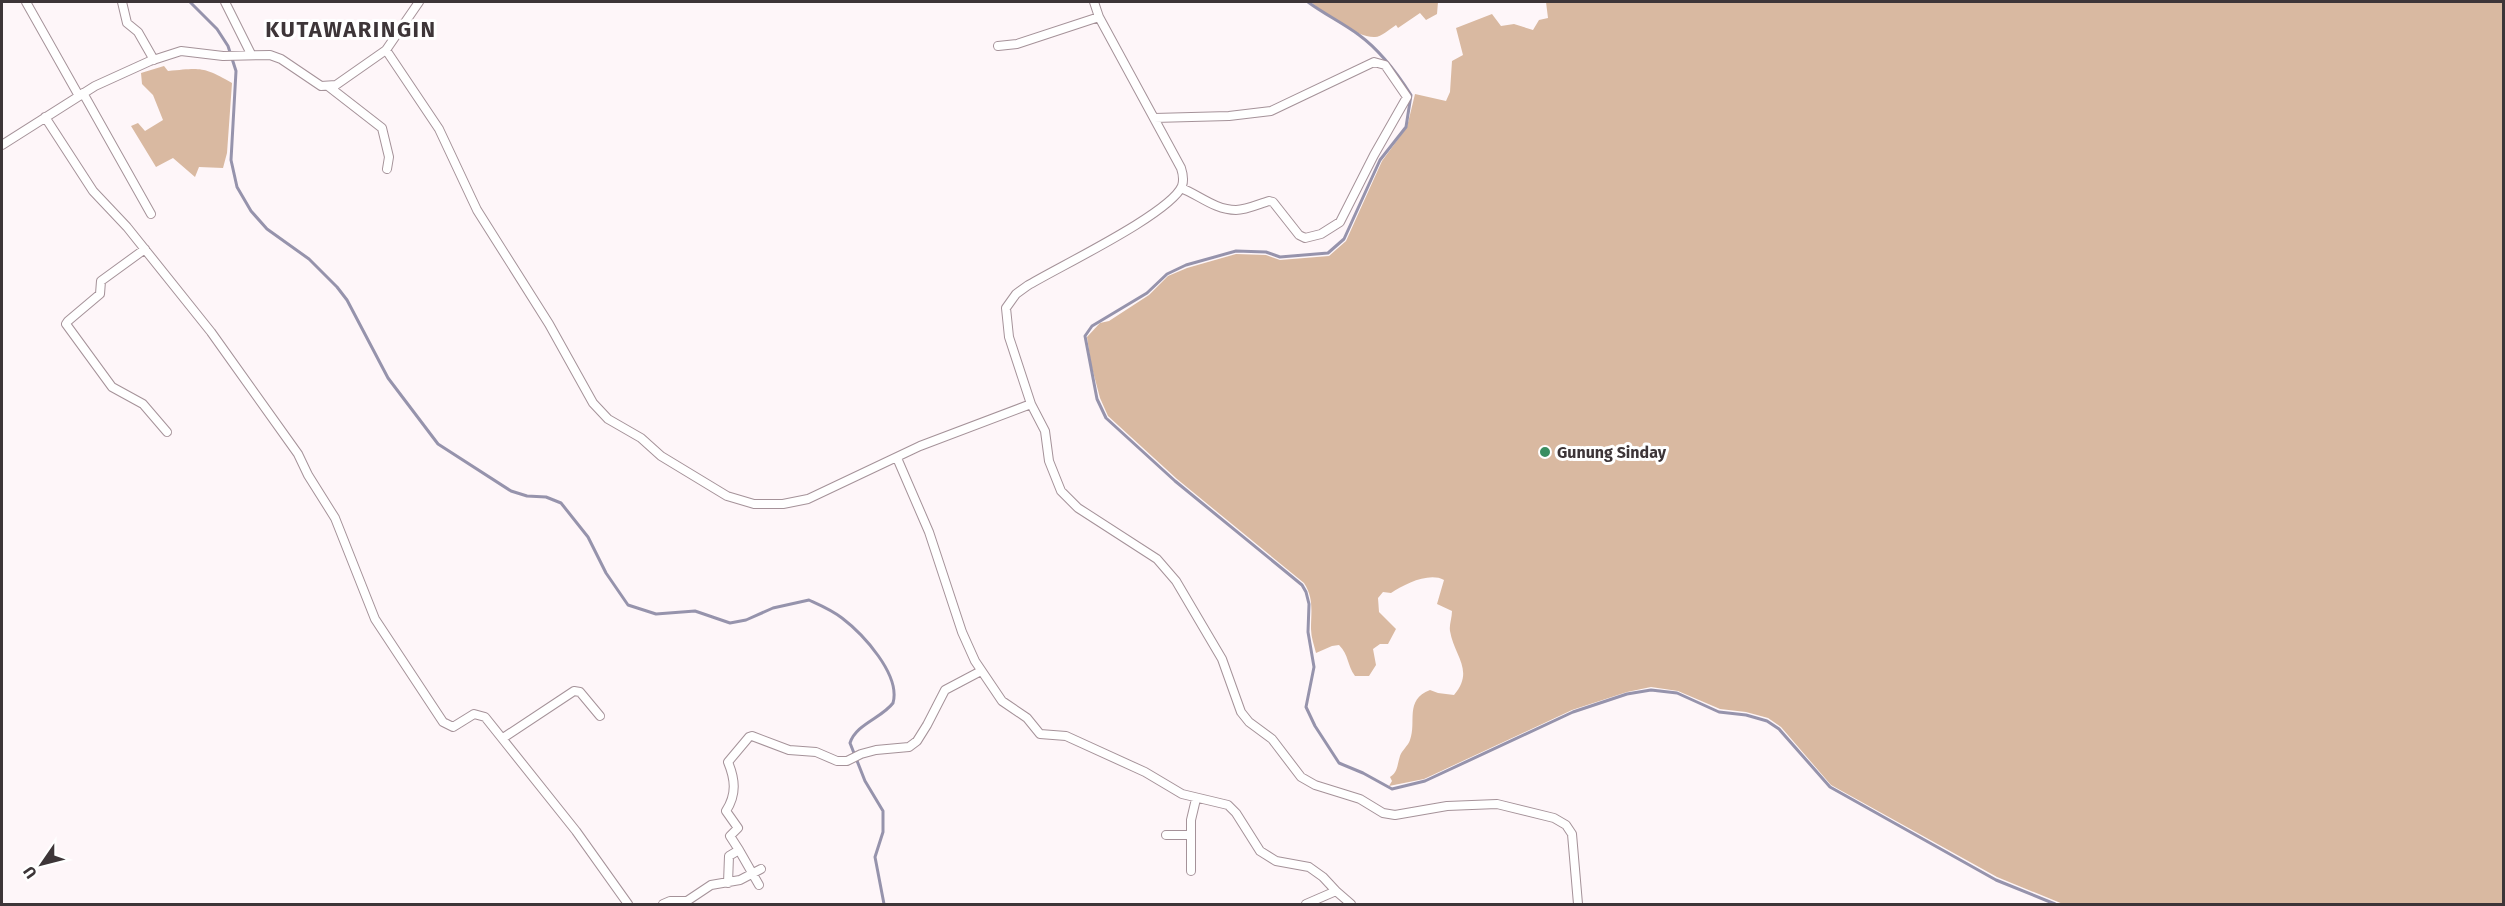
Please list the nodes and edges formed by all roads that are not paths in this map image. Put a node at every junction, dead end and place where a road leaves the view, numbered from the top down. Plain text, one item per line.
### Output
1 (26, 2) edge
2 (122, 2) edge
3 (225, 2) edge
4 (419, 2) edge
5 (1094, 2) edge
6 (1099, 16) junction
7 (998, 46) dead end
8 (386, 50) junction
9 (249, 54) junction
10 (154, 60) junction
11 (328, 86) junction
12 (81, 94) junction
13 (45, 117) junction
14 (1154, 118) junction
15 (2, 145) edge
16 (387, 169) dead end
17 (1181, 188) junction
18 (151, 214) dead end
19 (145, 249) junction
20 (1031, 404) junction
21 (167, 432) dead end
22 (897, 458) junction
23 (981, 671) junction
24 (600, 716) dead end
25 (503, 738) junction
26 (1196, 799) junction
27 (1166, 835) dead end
28 (1191, 835) junction
29 (739, 850) junction
30 (761, 869) dead end
31 (1191, 871) dead end
32 (752, 873) junction
33 (728, 883) junction
34 (759, 885) dead end
35 (1336, 891) junction
36 (628, 904) edge
37 (663, 904) edge
38 (1306, 904) edge
39 (1351, 904) edge
40 (1578, 904) edge

1 - 12 street
2 - 10 street
3 - 9 street
4 - 8 street
5 - 6 street
6 - 7 street
6 - 14 street
8 - 11 street
8 - 22 street
9 - 10 street
9 - 11 street
10 - 12 street
11 - 16 street
12 - 13 street
12 - 18 street
13 - 15 street
13 - 19 street
14 - 17 street
14 - 17 street
17 - 20 street
19 - 21 street
19 - 25 street
20 - 22 street
20 - 40 street
22 - 23 street
23 - 26 street
23 - 29 street
24 - 25 street
25 - 36 street
26 - 28 street
26 - 35 street
27 - 28 street
28 - 31 street
29 - 32 street
29 - 33 street
30 - 32 street
32 - 33 street
32 - 34 street
33 - 37 street
35 - 38 street
35 - 39 street

